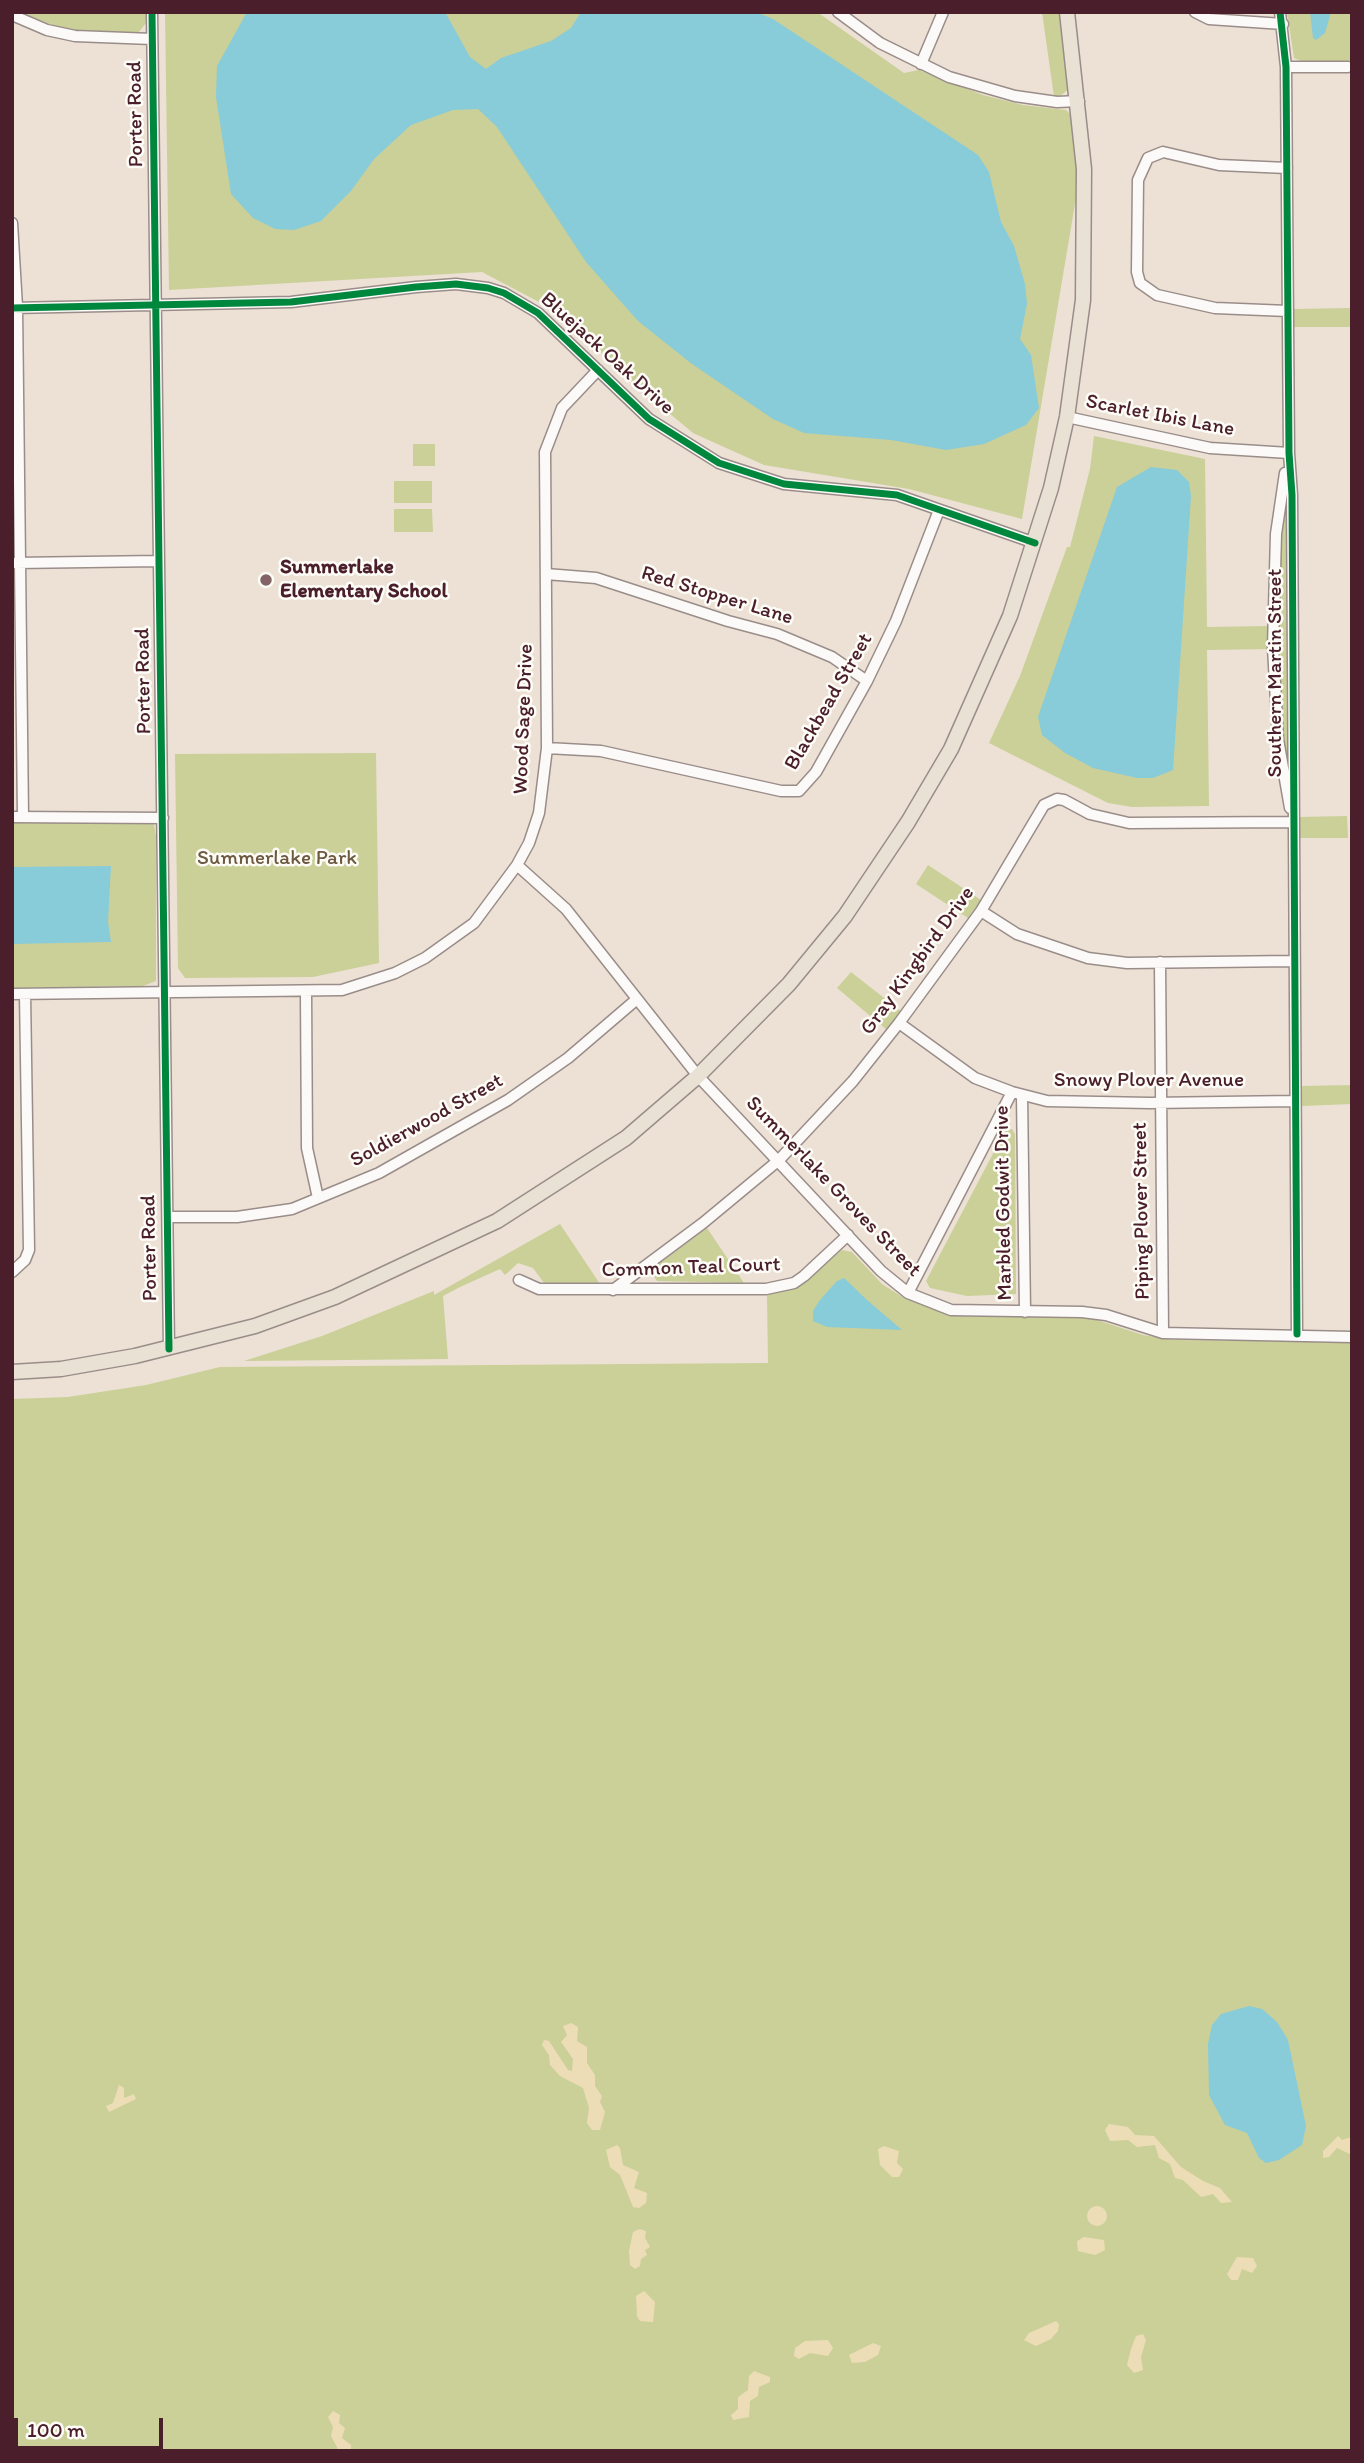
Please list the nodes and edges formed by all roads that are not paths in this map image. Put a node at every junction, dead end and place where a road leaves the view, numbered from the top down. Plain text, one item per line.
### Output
1 (152, 12) edge
2 (838, 12) edge
3 (943, 12) edge
4 (1068, 12) edge
5 (1195, 12) edge
6 (1280, 12) edge
7 (12, 15) edge
8 (1283, 24) junction
9 (152, 39) junction
10 (921, 64) junction
11 (1286, 67) junction
12 (1348, 67) dead end
13 (1079, 101) junction
14 (1287, 168) junction
15 (12, 223) edge
16 (15, 307) edge
17 (156, 307) junction
18 (1288, 311) junction
19 (598, 370) junction
20 (1067, 417) junction
21 (1289, 453) junction
22 (939, 510) junction
23 (1035, 543) junction
24 (159, 561) junction
25 (16, 563) edge
26 (546, 574) junction
27 (867, 681) junction
28 (547, 748) junction
29 (17, 817) edge
30 (163, 818) junction
31 (1293, 821) junction
32 (517, 865) junction
33 (981, 911) junction
34 (1294, 961) junction
35 (1160, 962) junction
36 (164, 993) junction
37 (306, 993) junction
38 (12, 994) edge
39 (25, 994) junction
40 (637, 999) junction
41 (899, 1023) junction
42 (698, 1076) junction
43 (1017, 1093) junction
44 (1295, 1101) junction
45 (1160, 1103) junction
46 (779, 1160) junction
47 (318, 1198) junction
48 (167, 1217) junction
49 (848, 1235) junction
50 (12, 1272) edge
51 (519, 1280) dead end
52 (613, 1290) junction
53 (908, 1293) junction
54 (1025, 1312) junction
55 (1163, 1333) junction
56 (1297, 1334) junction
57 (1352, 1336) edge
58 (169, 1349) junction
59 (12, 1372) edge

1 - 9 street, Porter Road
2 - 10 street
3 - 10 street
4 - 13 main road
5 - 8 street
6 - 8 street, Southern Martin Street
7 - 9 street
8 - 11 street, Southern Martin Street
9 - 17 street, Porter Road
10 - 13 street
11 - 12 street
11 - 14 street, Southern Martin Street
13 - 20 main road
14 - 18 street, Southern Martin Street
14 - 18 street
15 - 16 street
16 - 17 street, Bluejack Oak Drive
16 - 25 street
17 - 19 street, Bluejack Oak Drive
17 - 24 street, Porter Road
18 - 21 street, Southern Martin Street
19 - 22 street, Bluejack Oak Drive
19 - 26 street, Wood Sage Drive
20 - 21 street, Scarlet Ibis Lane
20 - 23 main road
21 - 31 street, Southern Martin Street
21 - 31 street, Southern Martin Street
22 - 23 street, Bluejack Oak Drive
22 - 27 street, Blackbead Street
23 - 42 main road
24 - 25 street
24 - 30 street, Porter Road
25 - 29 street
26 - 27 street, Red Stopper Lane
26 - 28 street, Wood Sage Drive
27 - 28 street, Blackbead Street
28 - 32 street, Wood Sage Drive
29 - 30 street
30 - 36 street, Porter Road
31 - 33 street, Gray Kingbird Drive
31 - 34 street, Southern Martin Street
32 - 37 street, Wood Sage Drive
32 - 40 street, Summerlake Groves Street
33 - 35 street
33 - 41 street, Gray Kingbird Drive
34 - 35 street
34 - 44 street, Southern Martin Street
35 - 45 street, Piping Plover Street
36 - 37 street, Wood Sage Drive
36 - 39 street, Wood Sage Drive
36 - 48 street, Porter Road
37 - 47 street
38 - 39 street, Wood Sage Drive
39 - 50 street
40 - 42 street, Summerlake Groves Street
40 - 47 street, Soldierwood Street
41 - 43 street, Snowy Plover Avenue
41 - 46 street, Gray Kingbird Drive
42 - 46 street, Summerlake Groves Street
42 - 58 main road
43 - 45 street, Snowy Plover Avenue
43 - 53 street
43 - 54 street, Marbled Godwit Drive
44 - 45 street, Snowy Plover Avenue
44 - 56 street, Southern Martin Street
45 - 55 street, Piping Plover Street
46 - 49 street, Summerlake Groves Street
46 - 52 street, Gray Kingbird Drive
47 - 48 street, Soldierwood Street
48 - 58 street, Porter Road
49 - 52 street, Common Teal Court
49 - 53 street, Summerlake Groves Street
51 - 52 street, Common Teal Court
53 - 54 street, Summerlake Groves Street
54 - 55 street, Summerlake Groves Street
55 - 56 street, Summerlake Groves Street
56 - 57 street, Summerlake Groves Street
58 - 59 main road

